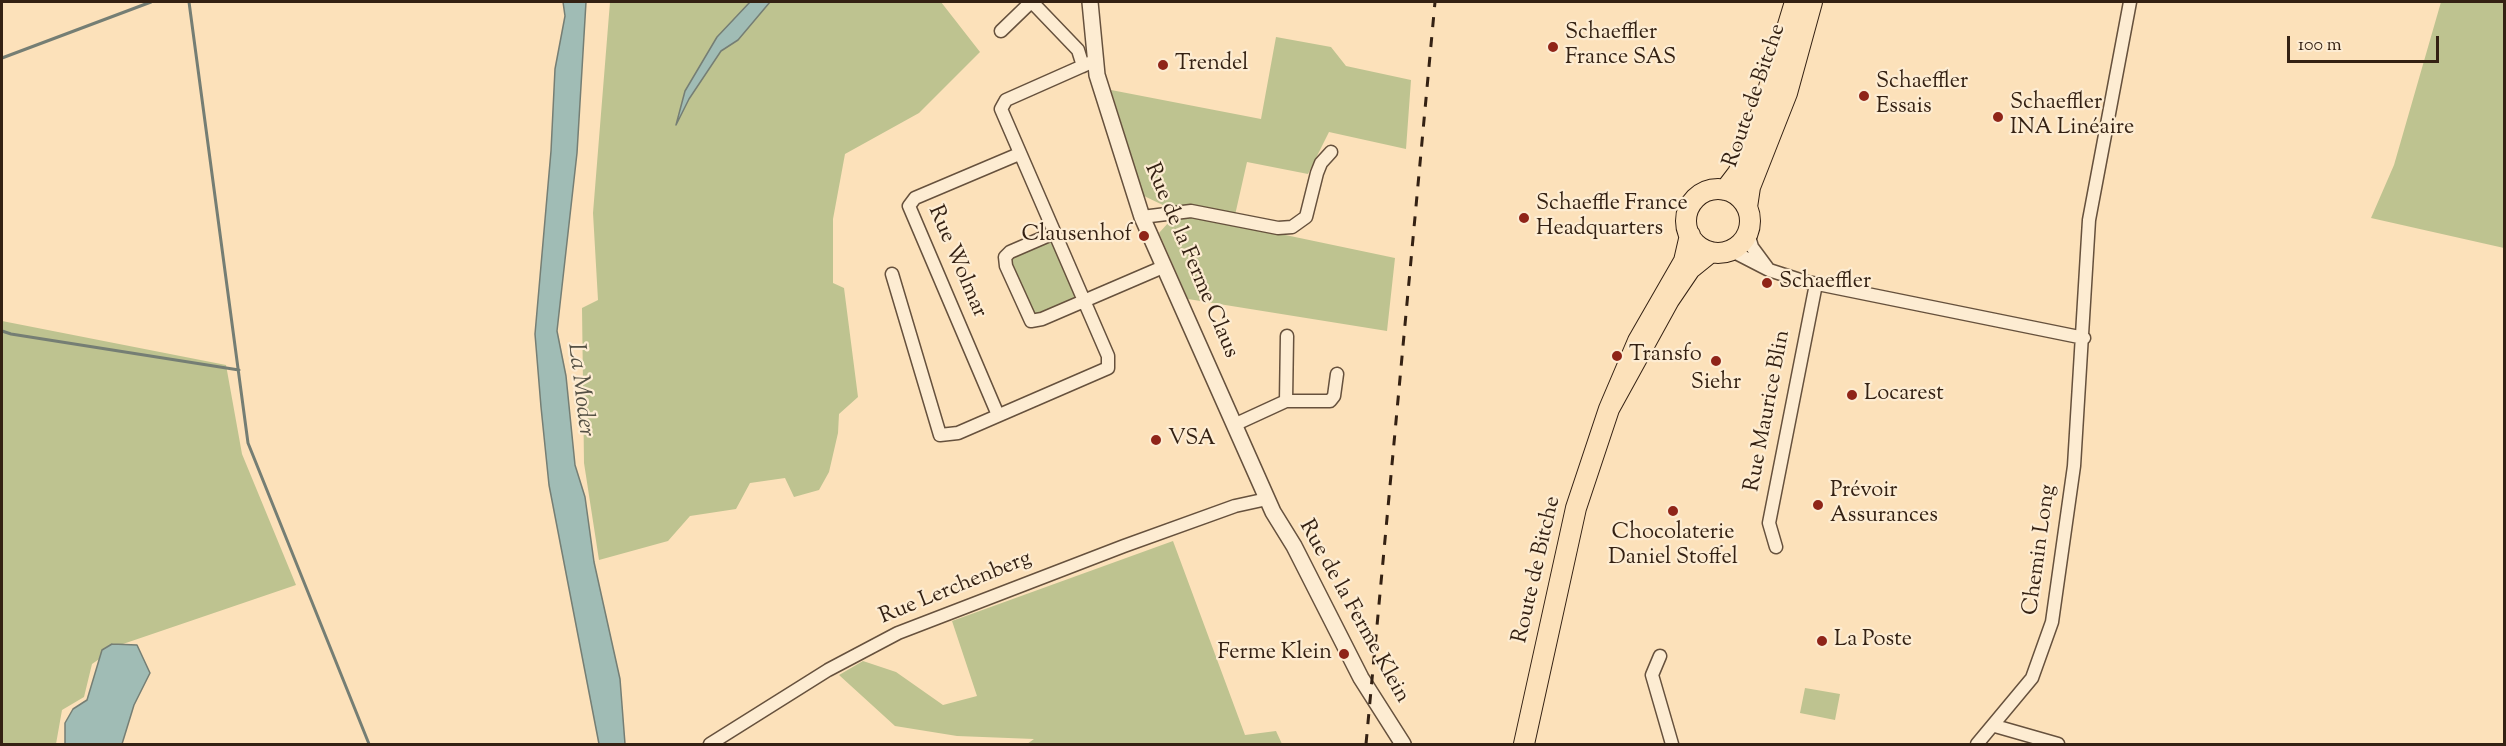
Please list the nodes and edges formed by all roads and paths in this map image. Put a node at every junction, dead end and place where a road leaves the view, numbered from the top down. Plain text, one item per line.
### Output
1 (1032, 2) edge
2 (1084, 2) edge
3 (1090, 2) edge
4 (1795, 2) edge
5 (1812, 2) edge
6 (2130, 2) edge
7 (1001, 31) dead end
8 (1092, 44) junction
9 (1089, 63) junction
10 (1331, 152) dead end
11 (1019, 154) junction
12 (1725, 190) junction
13 (1747, 207) junction
14 (1142, 217) junction
15 (1054, 233) junction
16 (1748, 233) junction
17 (1690, 235) junction
18 (1718, 252) junction
19 (1163, 267) junction
20 (1769, 270) junction
21 (892, 274) dead end
22 (1816, 284) junction
23 (1084, 301) junction
24 (1287, 336) dead end
25 (2084, 338) junction
26 (1337, 375) dead end
27 (1286, 401) junction
28 (1610, 409) junction
29 (998, 415) junction
30 (1236, 424) junction
31 (1264, 494) junction
32 (1776, 546) dead end
33 (1660, 656) dead end
34 (1995, 726) junction
35 (710, 744) edge
36 (1403, 744) edge
37 (1524, 744) edge
38 (1672, 744) edge
39 (1977, 744) edge
40 (2058, 744) edge

1 - 7 street
1 - 9 street
2 - 8 street, Rue de la Ferme Claus
3 - 8 street, Rue de la Ferme Claus
4 - 12 main road, Route de Bitche
5 - 13 main road, Route de Bitche
6 - 25 street, Chemin Long
8 - 9 street, Rue de la Ferme Claus
9 - 11 street
9 - 14 street, Rue de la Ferme Claus
10 - 14 street
11 - 15 street
11 - 29 street, Rue Wolmar
12 - 13 main road
12 - 17 main road
13 - 16 main road
14 - 19 street, Rue de la Ferme Claus
15 - 23 street
15 - 23 street
16 - 18 main road
16 - 20 street
17 - 18 main road
17 - 28 main road, Route de Bitche
18 - 20 street
18 - 28 main road, Route de Bitche
19 - 23 street
19 - 30 street, Rue de la Ferme Claus
20 - 22 street
21 - 29 street
22 - 25 street
22 - 32 street, Rue Maurice Blin
23 - 29 street
24 - 27 street
25 - 34 street, Chemin Long
26 - 27 street
27 - 30 street
28 - 37 main road, Route de Bitche
30 - 31 street, Rue de la Ferme Claus
31 - 35 street, Rue Lerchenberg
31 - 36 street, Rue de la Ferme Klein
33 - 38 street
34 - 39 street, Chemin Long
34 - 40 street

